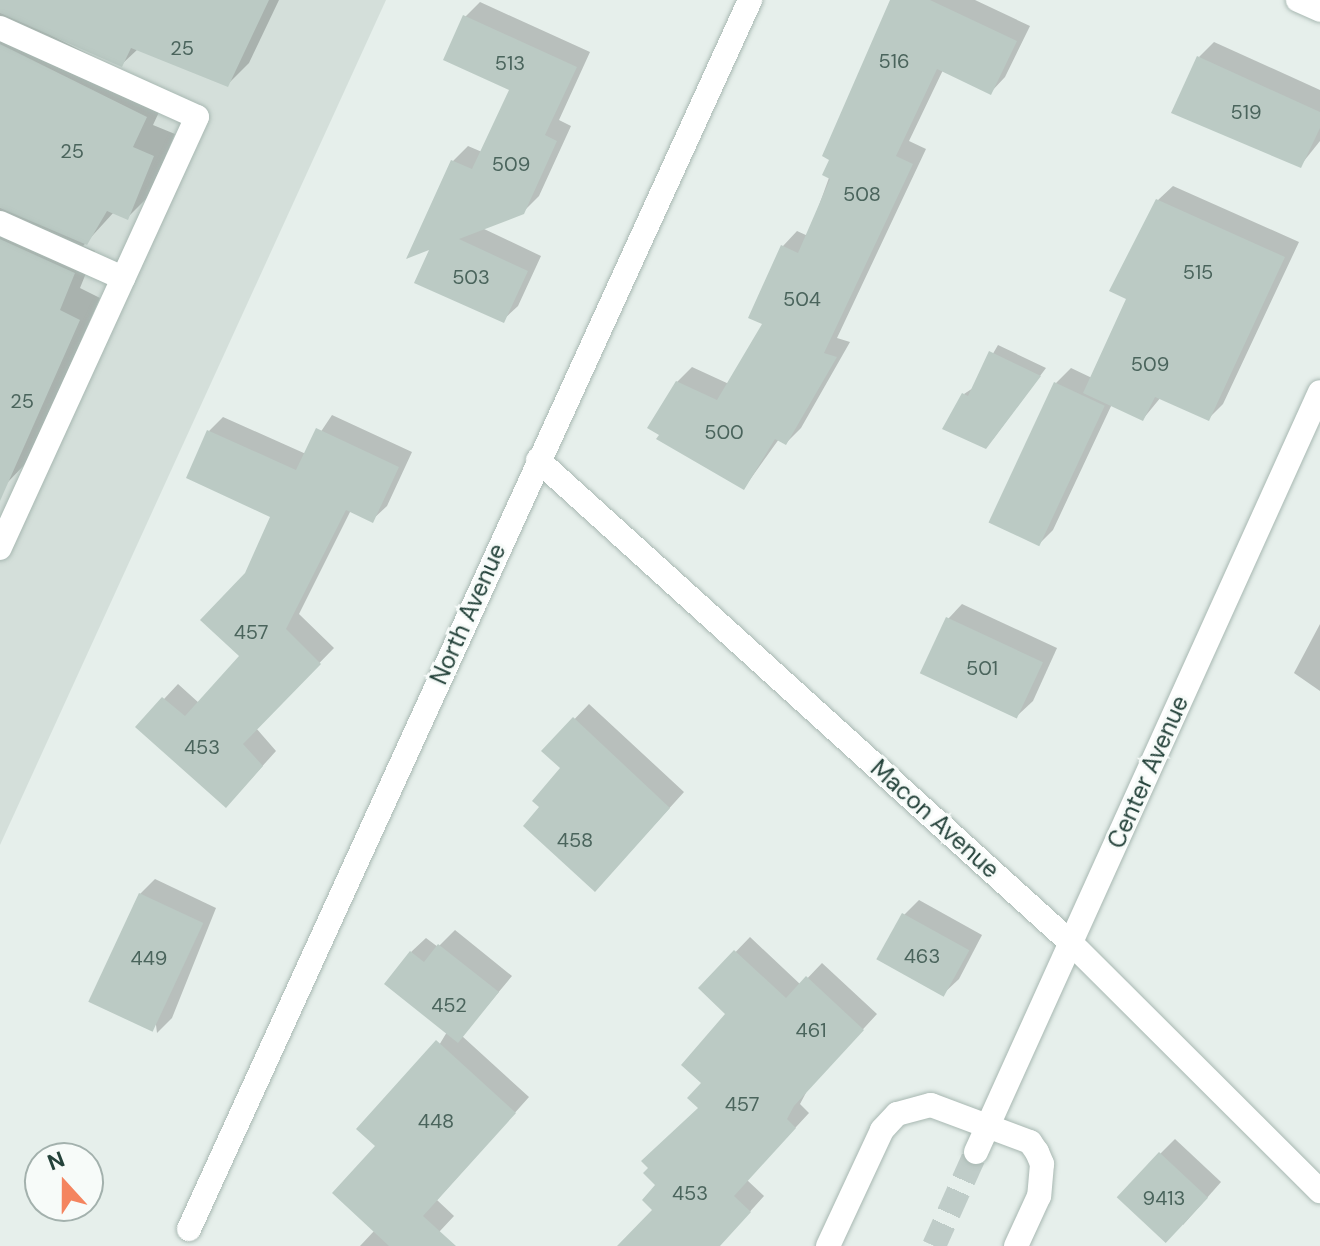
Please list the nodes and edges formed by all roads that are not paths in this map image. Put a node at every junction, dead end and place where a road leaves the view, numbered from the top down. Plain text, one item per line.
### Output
1 (750, 0) edge
2 (1298, 0) edge
3 (1320, 10) edge
4 (0, 28) edge
5 (0, 223) edge
6 (123, 278) junction
7 (1320, 392) edge
8 (538, 460) junction
9 (0, 548) edge
10 (1070, 942) junction
11 (988, 1126) junction
12 (976, 1152) tunnel mouth
13 (1320, 1191) edge
14 (189, 1229) dead end
15 (828, 1246) edge
16 (1016, 1246) edge

1 - 8 street, North Avenue
2 - 3 street
4 - 6 street
5 - 6 street
6 - 9 street
7 - 10 street, Center Avenue
8 - 10 street, Macon Avenue
8 - 14 street, North Avenue
10 - 11 street, Center Avenue
10 - 13 street, Macon Avenue
11 - 12 street, Center Avenue
11 - 15 street
11 - 16 street

